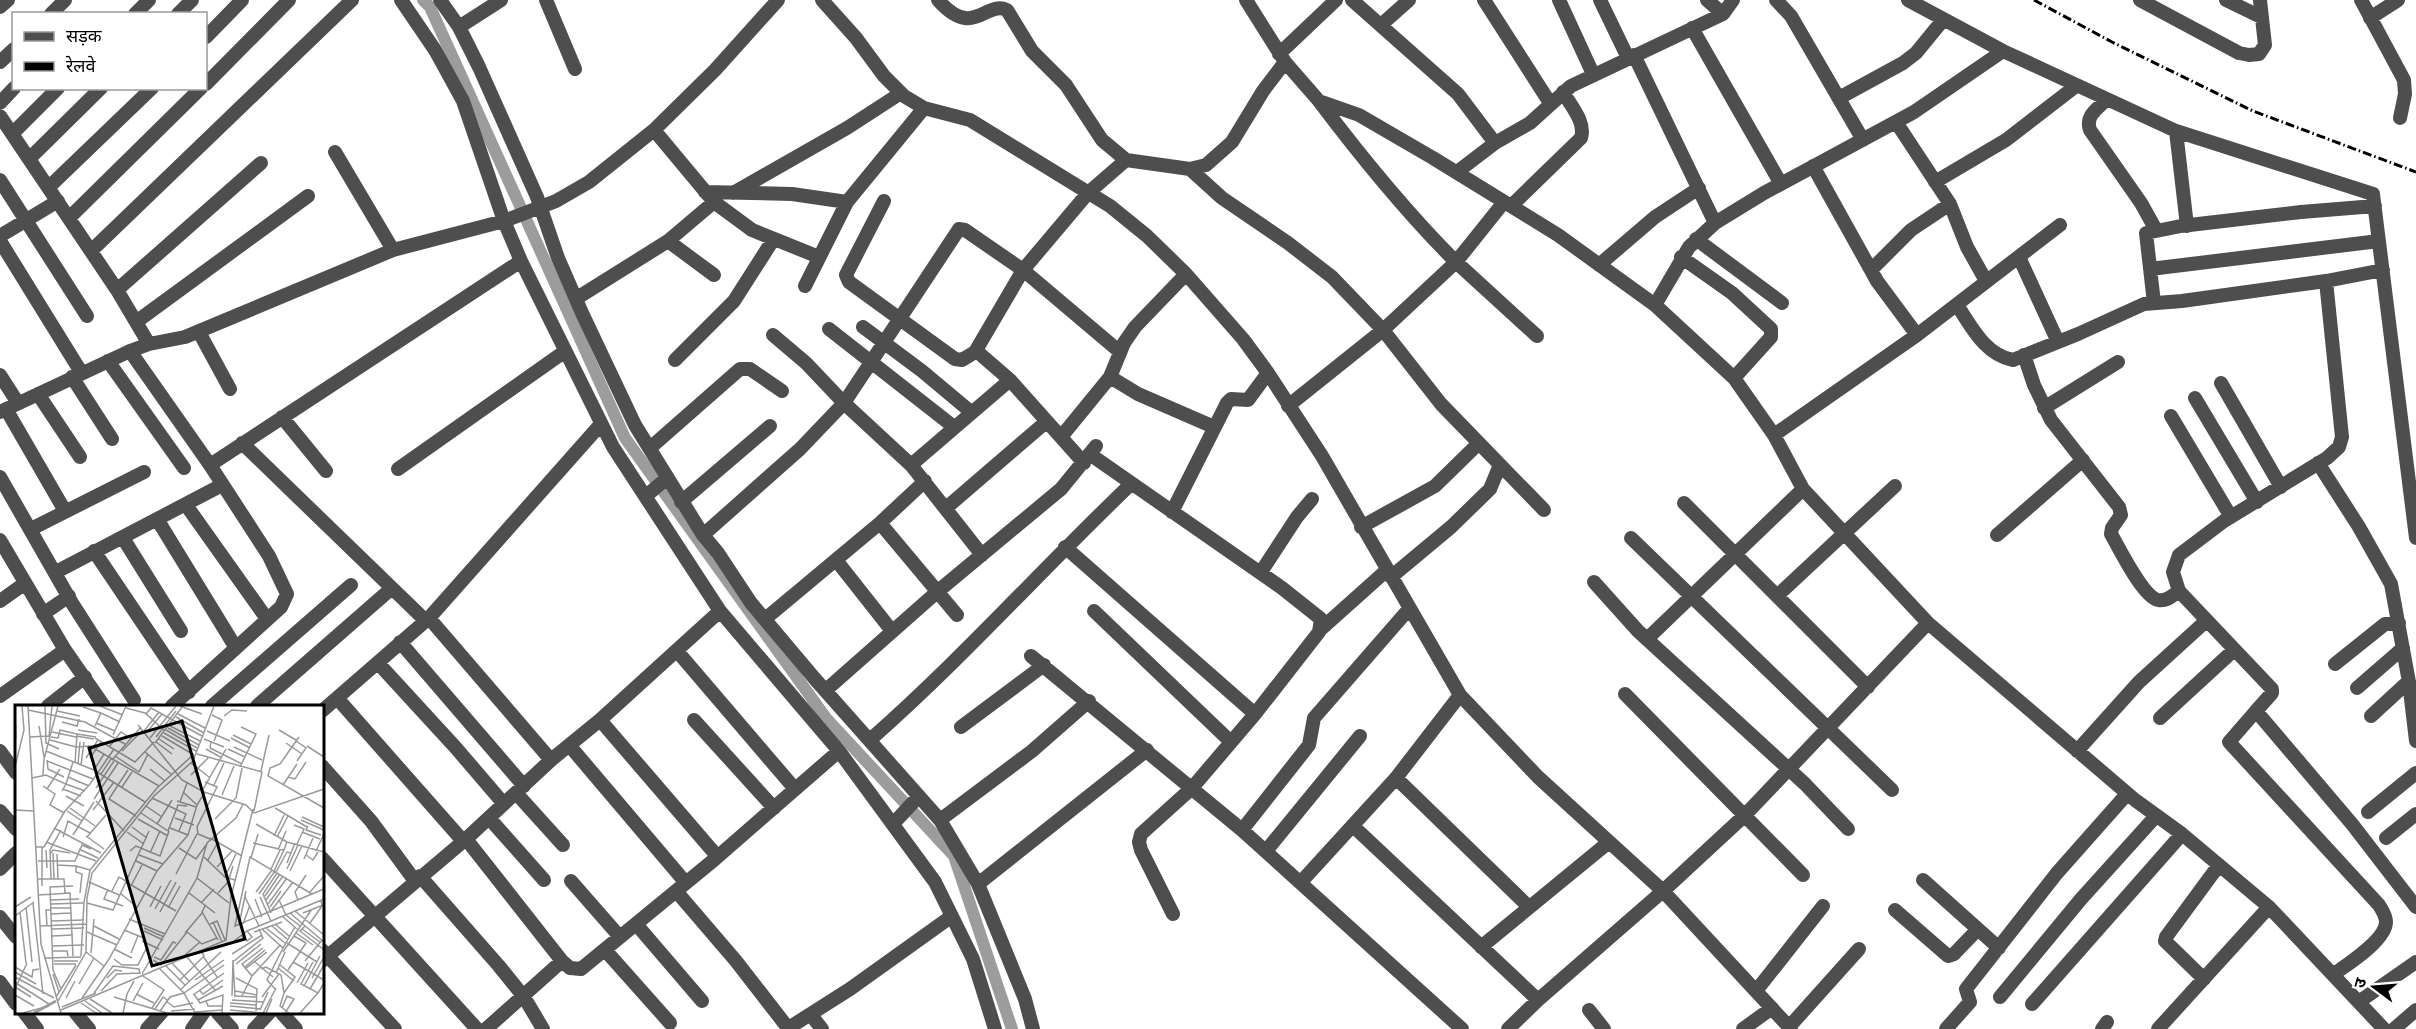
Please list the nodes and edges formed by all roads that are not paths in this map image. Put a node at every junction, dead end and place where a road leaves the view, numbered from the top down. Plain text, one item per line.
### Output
1 (8, 0) edge
2 (64, 0) edge
3 (149, 0) edge
4 (192, 0) edge
5 (243, 0) edge
6 (289, 0) edge
7 (352, 0) edge
8 (401, 0) edge
9 (440, 0) edge
10 (501, 0) edge
11 (546, 0) edge
12 (822, 0) edge
13 (938, 0) edge
14 (1245, 0) edge
15 (1336, 0) edge
16 (1353, 0) edge
17 (1409, 0) edge
18 (1485, 0) edge
19 (1559, 0) edge
20 (1600, 0) edge
21 (1707, 0) edge
22 (1733, 0) edge
23 (1776, 0) edge
24 (1908, 0) edge
25 (2139, 0) edge
26 (2226, 0) edge
27 (2260, 0) edge
28 (2361, 0) edge
29 (2398, 0) edge
30 (773, 2) edge
31 (0, 7) edge
32 (53, 12) edge
33 (137, 12) edge
34 (180, 12) edge
35 (1723, 14) junction
36 (2261, 17) junction
37 (2370, 18) junction
38 (1943, 20) junction
39 (1380, 25) junction
40 (459, 27) junction
41 (1692, 28) junction
42 (207, 36) edge
43 (12, 51) edge
44 (2003, 51) junction
45 (1631, 56) junction
46 (1282, 58) junction
47 (0, 62) edge
48 (574, 69) dead end
49 (1593, 74) junction
50 (2410, 78) edge
51 (207, 83) edge
52 (2076, 86) junction
53 (12, 90) edge
54 (56, 90) edge
55 (99, 90) edge
56 (151, 90) edge
57 (199, 90) edge
58 (1563, 92) junction
59 (901, 93) junction
60 (1839, 98) junction
61 (2106, 100) junction
62 (1319, 101) junction
63 (0, 103) edge
64 (1550, 103) junction
65 (924, 108) junction
66 (0, 116) edge
67 (2400, 118) dead end
68 (1896, 122) junction
69 (654, 130) junction
70 (2176, 131) junction
71 (13, 133) junction
72 (1863, 140) junction
73 (1495, 143) junction
74 (335, 152) dead end
75 (30, 158) junction
76 (1126, 160) junction
77 (261, 163) dead end
78 (1813, 166) junction
79 (1190, 169) junction
80 (1457, 172) junction
81 (0, 180) edge
82 (1935, 182) junction
83 (1781, 184) junction
84 (49, 187) junction
85 (1699, 188) junction
86 (733, 193) junction
87 (1088, 193) junction
88 (308, 196) dead end
89 (709, 197) junction
90 (58, 201) junction
91 (884, 201) dead end
92 (847, 202) junction
93 (1508, 204) junction
94 (1950, 204) junction
95 (2374, 206) junction
96 (523, 214) junction
97 (69, 218) junction
98 (27, 222) junction
99 (1715, 223) junction
100 (2060, 225) dead end
101 (2187, 226) junction
102 (2156, 230) junction
103 (0, 236) edge
104 (1696, 239) junction
105 (668, 240) junction
106 (773, 240) junction
107 (0, 241) edge
108 (2379, 241) junction
109 (393, 250) junction
110 (91, 251) junction
111 (819, 257) junction
112 (1681, 257) junction
113 (2019, 257) junction
114 (521, 261) junction
115 (1456, 262) junction
116 (1599, 264) junction
117 (2150, 269) junction
118 (1023, 270) junction
119 (1871, 270) junction
120 (2383, 270) junction
121 (1186, 274) junction
122 (714, 275) dead end
123 (1986, 281) junction
124 (2326, 281) junction
125 (805, 286) dead end
126 (117, 290) junction
127 (577, 298) junction
128 (1782, 303) dead end
129 (2154, 303) junction
130 (1957, 304) junction
131 (1655, 305) junction
132 (87, 316) dead end
133 (898, 320) junction
134 (136, 322) junction
135 (863, 327) dead end
136 (829, 329) dead end
137 (1383, 330) junction
138 (199, 332) junction
139 (1917, 334) junction
140 (773, 335) dead end
141 (1537, 336) dead end
142 (884, 342) junction
143 (2058, 342) junction
144 (150, 344) junction
145 (130, 351) junction
146 (564, 352) junction
147 (975, 352) junction
148 (1120, 352) junction
149 (2024, 355) junction
150 (675, 360) dead end
151 (108, 361) junction
152 (871, 361) junction
153 (2118, 362) dead end
154 (1268, 373) junction
155 (0, 375) edge
156 (77, 375) junction
157 (1110, 377) junction
158 (1734, 378) junction
159 (1010, 380) junction
160 (2221, 383) dead end
161 (230, 389) dead end
162 (782, 391) dead end
163 (38, 394) junction
164 (2195, 398) dead end
165 (844, 403) junction
166 (1288, 406) junction
167 (8, 408) edge
168 (2044, 408) junction
169 (971, 412) junction
170 (2171, 416) dead end
171 (282, 417) junction
172 (1046, 422) junction
173 (601, 424) junction
174 (770, 426) dead end
175 (954, 427) junction
176 (1214, 427) junction
177 (1774, 435) junction
178 (1061, 437) junction
179 (112, 439) dead end
180 (242, 443) junction
181 (1479, 443) junction
182 (650, 448) junction
183 (1090, 454) junction
184 (80, 458) dead end
185 (2083, 460) junction
186 (2318, 463) junction
187 (210, 465) junction
188 (911, 465) junction
189 (1500, 465) junction
190 (184, 468) dead end
191 (398, 469) dead end
192 (326, 471) dead end
193 (144, 472) dead end
194 (2412, 476) edge
195 (0, 477) edge
196 (925, 481) junction
197 (1131, 484) junction
198 (222, 485) junction
199 (1895, 486) dead end
200 (656, 487) junction
201 (2281, 487) junction
202 (1803, 489) junction
203 (1312, 499) dead end
204 (681, 502) junction
205 (2257, 502) junction
206 (1684, 503) dead end
207 (186, 505) junction
208 (946, 508) junction
209 (1544, 510) dead end
210 (65, 511) junction
211 (1172, 512) junction
212 (2231, 517) junction
213 (157, 519) junction
214 (880, 523) junction
215 (1361, 527) junction
216 (31, 529) junction
217 (1844, 532) junction
218 (703, 535) junction
219 (1997, 535) dead end
220 (123, 538) junction
221 (1631, 538) dead end
222 (2416, 538) edge
223 (1065, 547) junction
224 (2, 550) edge
225 (94, 550) junction
226 (982, 555) junction
227 (1736, 555) junction
228 (836, 560) junction
229 (56, 572) junction
230 (1261, 572) junction
231 (1389, 574) junction
232 (1594, 582) dead end
233 (24, 584) junction
234 (351, 585) dead end
235 (392, 588) junction
236 (2179, 591) junction
237 (937, 592) junction
238 (69, 596) junction
239 (1777, 596) junction
240 (1691, 597) junction
241 (0, 602) edge
242 (1409, 609) junction
243 (720, 611) junction
244 (1094, 611) dead end
245 (43, 614) junction
246 (957, 615) dead end
247 (427, 619) junction
248 (765, 619) junction
249 (267, 620) junction
250 (2206, 621) junction
251 (1928, 623) junction
252 (2399, 623) junction
253 (1321, 629) junction
254 (181, 631) dead end
255 (892, 631) junction
256 (1647, 639) junction
257 (400, 642) junction
258 (236, 648) junction
259 (2403, 648) junction
260 (65, 650) junction
261 (2234, 650) junction
262 (677, 651) junction
263 (1031, 656) dead end
264 (378, 663) junction
265 (2335, 664) dead end
266 (1044, 665) junction
267 (86, 677) junction
268 (2409, 681) junction
269 (1868, 687) junction
270 (2356, 688) dead end
271 (826, 690) junction
272 (189, 692) junction
273 (1625, 694) dead end
274 (1460, 695) junction
275 (0, 696) edge
276 (337, 698) junction
277 (134, 700) dead end
278 (1089, 701) junction
279 (49, 705) edge
280 (103, 705) edge
281 (173, 705) edge
282 (213, 705) edge
283 (258, 705) edge
284 (324, 709) edge
285 (2256, 711) junction
286 (1255, 714) junction
287 (2371, 716) dead end
288 (2160, 718) dead end
289 (600, 720) junction
290 (694, 720) dead end
291 (961, 727) dead end
292 (1827, 729) junction
293 (1360, 736) dead end
294 (871, 739) junction
295 (2416, 741) edge
296 (1231, 742) junction
297 (569, 745) junction
298 (1147, 750) junction
299 (0, 751) edge
300 (839, 751) junction
301 (2077, 751) junction
302 (550, 760) junction
303 (324, 768) edge
304 (1789, 770) junction
305 (15, 772) edge
306 (2416, 773) edge
307 (1396, 778) junction
308 (1192, 788) junction
309 (520, 789) junction
310 (795, 789) junction
311 (1892, 790) dead end
312 (2127, 794) junction
313 (504, 804) junction
314 (774, 808) junction
315 (906, 810) junction
316 (0, 811) edge
317 (2368, 812) dead end
318 (2416, 814) edge
319 (1744, 816) junction
320 (2156, 816) junction
321 (489, 818) junction
322 (940, 820) junction
323 (1353, 826) junction
324 (15, 828) edge
325 (1848, 829) dead end
326 (1242, 830) junction
327 (2182, 834) junction
328 (2386, 838) dead end
329 (464, 840) junction
330 (1609, 842) junction
331 (563, 845) dead end
332 (1266, 851) junction
333 (15, 854) edge
334 (717, 856) junction
335 (324, 860) edge
336 (2219, 865) junction
337 (0, 869) edge
338 (1803, 875) dead end
339 (418, 879) junction
340 (544, 880) dead end
341 (1923, 880) dead end
342 (571, 881) dead end
343 (1301, 882) junction
344 (978, 884) junction
345 (681, 887) junction
346 (1663, 891) junction
347 (1823, 906) dead end
348 (1529, 907) junction
349 (2269, 907) junction
350 (2416, 908) edge
351 (1895, 910) dead end
352 (1173, 914) dead end
353 (375, 916) junction
354 (952, 916) junction
355 (0, 917) edge
356 (636, 924) junction
357 (1977, 929) junction
358 (15, 937) edge
359 (620, 937) junction
360 (1481, 947) junction
361 (1999, 948) junction
362 (1859, 949) dead end
363 (605, 950) junction
364 (324, 956) edge
365 (562, 961) junction
366 (2416, 962) edge
367 (2334, 974) junction
368 (2204, 979) junction
369 (6, 988) edge
370 (1756, 991) junction
371 (524, 997) junction
372 (2000, 997) dead end
373 (1538, 1000) junction
374 (702, 1001) dead end
375 (2360, 1001) junction
376 (15, 1002) edge
377 (2032, 1004) dead end
378 (1772, 1008) junction
379 (1589, 1010) dead end
380 (2416, 1010) edge
381 (26, 1014) edge
382 (77, 1014) edge
383 (160, 1014) edge
384 (203, 1014) edge
385 (219, 1014) edge
386 (268, 1014) edge
387 (283, 1014) edge
388 (811, 1015) junction
389 (670, 1023) dead end
390 (2375, 1026) edge
391 (1790, 1028) edge
392 (37, 1029) edge
393 (89, 1029) edge
394 (147, 1029) edge
395 (192, 1029) edge
396 (232, 1029) edge
397 (254, 1029) edge
398 (296, 1029) edge
399 (395, 1029) edge
400 (477, 1029) edge
401 (486, 1029) edge
402 (543, 1029) edge
403 (787, 1029) edge
404 (822, 1029) edge
405 (995, 1029) edge
406 (1033, 1029) edge
407 (1462, 1029) edge
408 (1508, 1029) edge
409 (1604, 1029) edge
410 (1743, 1029) edge
411 (1946, 1029) edge
412 (2158, 1029) edge
413 (2394, 1029) edge

1 - 31 street
2 - 32 street
3 - 33 street
4 - 34 street
5 - 42 street
6 - 51 street
7 - 110 street
8 - 96 street
9 - 40 street
10 - 40 street
11 - 48 street
12 - 59 street
13 - 76 street
14 - 46 street
15 - 46 street
16 - 39 street
17 - 39 street
18 - 64 street
19 - 49 street
20 - 45 street
21 - 35 street
22 - 35 street
23 - 60 street
24 - 38 street
25 - 36 street
26 - 36 street
27 - 36 street
28 - 37 street
29 - 37 street
30 - 69 street
35 - 41 street
37 - 50 street
38 - 44 street
38 - 60 street
39 - 73 street
40 - 96 street
41 - 45 street
41 - 83 street
43 - 47 street
44 - 52 street
44 - 68 street
45 - 49 street
45 - 85 street
46 - 62 street
46 - 79 street
49 - 58 street
50 - 67 street
52 - 61 street
52 - 82 street
53 - 63 street
54 - 71 street
55 - 75 street
56 - 84 street
57 - 97 street
58 - 64 street
58 - 93 street
59 - 65 street
59 - 86 street
60 - 72 street
61 - 70 street
61 - 102 street
62 - 80 street
62 - 115 street
64 - 73 street
65 - 87 street
65 - 92 street
66 - 71 street
68 - 72 street
68 - 82 street
69 - 89 street
69 - 96 street
70 - 95 street
70 - 101 street
71 - 75 street
72 - 78 street
73 - 80 street
74 - 109 street
75 - 84 street
76 - 79 street
76 - 87 street
77 - 126 street
78 - 83 street
78 - 119 street
79 - 137 street
80 - 93 street
81 - 98 street
82 - 94 street
83 - 99 street
84 - 90 street
85 - 99 street
85 - 116 street
86 - 89 street
86 - 92 street
87 - 118 street
87 - 121 street
88 - 134 street
89 - 105 street
89 - 106 street
90 - 97 street
90 - 98 street
91 - 133 street
92 - 111 street
93 - 115 street
93 - 116 street
94 - 119 street
94 - 123 street
95 - 101 street
95 - 108 street
96 - 109 street
96 - 114 street
96 - 127 street
97 - 110 street
98 - 103 street
98 - 132 street
99 - 104 street
100 - 113 street
101 - 102 street
102 - 117 street
104 - 112 street
104 - 128 street
105 - 122 street
105 - 127 street
106 - 111 street
106 - 150 street
107 - 156 street
108 - 117 street
108 - 120 street
109 - 138 street
110 - 126 street
111 - 125 street
112 - 131 street
112 - 158 street
113 - 123 street
113 - 143 street
114 - 146 street
114 - 171 street
115 - 137 street
115 - 141 street
116 - 131 street
117 - 129 street
118 - 133 street
118 - 147 street
118 - 148 street
119 - 139 street
120 - 124 street
120 - 194 street
121 - 148 street
121 - 154 street
123 - 130 street
124 - 129 street
124 - 186 street
126 - 134 street
127 - 182 street
129 - 143 street
130 - 139 street
130 - 149 street
131 - 158 street
133 - 142 street
133 - 147 street
134 - 144 street
135 - 142 street
136 - 152 street
137 - 166 street
137 - 181 street
138 - 144 street
138 - 161 street
139 - 177 street
140 - 165 street
142 - 152 street
142 - 169 street
143 - 149 street
144 - 145 street
145 - 151 street
145 - 187 street
146 - 173 street
146 - 191 street
147 - 159 street
148 - 157 street
149 - 168 street
151 - 156 street
151 - 190 street
152 - 165 street
152 - 175 street
153 - 168 street
154 - 166 street
154 - 176 street
155 - 167 street
156 - 163 street
156 - 179 street
157 - 176 street
157 - 178 street
158 - 177 street
159 - 169 street
159 - 172 street
160 - 201 street
162 - 182 street
163 - 167 street
163 - 184 street
164 - 205 street
165 - 188 street
165 - 218 street
166 - 215 street
167 - 210 street
168 - 185 street
169 - 175 street
170 - 212 street
171 - 180 street
171 - 192 street
172 - 178 street
172 - 208 street
173 - 200 street
173 - 247 street
174 - 204 street
175 - 188 street
176 - 211 street
177 - 202 street
178 - 183 street
180 - 187 street
180 - 235 street
181 - 189 street
181 - 215 street
182 - 200 street
183 - 197 street
183 - 226 street
185 - 219 street
185 - 236 street
186 - 201 street
186 - 252 street
187 - 198 street
188 - 196 street
189 - 209 street
189 - 231 street
193 - 210 street
194 - 222 street
195 - 216 street
196 - 208 street
196 - 214 street
197 - 211 street
197 - 223 street
198 - 207 street
198 - 249 street
199 - 217 street
200 - 204 street
200 - 243 street
201 - 205 street
202 - 217 street
202 - 227 street
203 - 230 street
204 - 218 street
205 - 212 street
206 - 227 street
207 - 213 street
207 - 249 street
208 - 226 street
210 - 216 street
211 - 230 street
212 - 236 street
213 - 220 street
213 - 258 street
214 - 228 street
214 - 237 street
215 - 231 street
216 - 229 street
217 - 239 street
217 - 251 street
218 - 248 street
220 - 225 street
220 - 254 street
221 - 240 street
223 - 286 street
223 - 294 street
224 - 233 street
225 - 229 street
225 - 272 street
226 - 237 street
227 - 239 street
227 - 240 street
228 - 248 street
228 - 255 street
229 - 238 street
230 - 253 street
231 - 242 street
231 - 253 street
232 - 256 street
233 - 241 street
233 - 245 street
234 - 282 street
235 - 247 street
235 - 283 street
236 - 250 street
237 - 246 street
237 - 255 street
238 - 245 street
238 - 277 street
239 - 269 street
240 - 256 street
240 - 292 street
242 - 274 street
242 - 326 street
243 - 262 street
243 - 300 street
244 - 296 street
245 - 260 street
247 - 257 street
247 - 302 street
248 - 271 street
249 - 258 street
250 - 261 street
250 - 301 street
251 - 269 street
251 - 301 street
252 - 259 street
252 - 265 street
253 - 286 street
255 - 271 street
256 - 304 street
257 - 264 street
257 - 309 street
258 - 272 street
259 - 268 street
259 - 270 street
260 - 267 street
260 - 275 street
261 - 285 street
261 - 288 street
262 - 289 street
262 - 310 street
263 - 266 street
264 - 276 street
264 - 313 street
266 - 278 street
266 - 291 street
267 - 279 street
267 - 280 street
268 - 287 street
268 - 295 street
269 - 292 street
271 - 294 street
272 - 281 street
273 - 319 street
274 - 307 street
274 - 330 street
276 - 284 street
276 - 329 street
278 - 298 street
278 - 322 street
285 - 350 street
285 - 367 street
286 - 296 street
289 - 297 street
289 - 334 street
290 - 314 street
292 - 304 street
292 - 311 street
293 - 332 street
294 - 315 street
296 - 308 street
297 - 302 street
297 - 345 street
298 - 308 street
298 - 344 street
299 - 305 street
300 - 310 street
300 - 315 street
301 - 312 street
302 - 309 street
303 - 339 street
304 - 319 street
304 - 325 street
306 - 317 street
307 - 323 street
307 - 348 street
308 - 326 street
308 - 352 street
309 - 313 street
309 - 331 street
310 - 314 street
312 - 320 street
312 - 361 street
313 - 321 street
314 - 334 street
315 - 322 street
315 - 354 street
316 - 324 street
318 - 328 street
319 - 338 street
319 - 346 street
320 - 327 street
320 - 372 street
321 - 329 street
321 - 340 street
322 - 344 street
323 - 343 street
323 - 360 street
326 - 332 street
327 - 336 street
327 - 377 street
329 - 339 street
329 - 365 street
330 - 346 street
330 - 348 street
332 - 343 street
333 - 337 street
334 - 345 street
335 - 353 street
336 - 349 street
336 - 368 street
339 - 353 street
339 - 371 street
341 - 357 street
342 - 359 street
343 - 407 street
344 - 406 street
345 - 356 street
345 - 403 street
346 - 370 street
346 - 373 street
347 - 370 street
348 - 360 street
349 - 367 street
349 - 368 street
351 - 357 street
353 - 364 street
353 - 400 street
354 - 388 street
354 - 405 street
355 - 358 street
356 - 359 street
356 - 374 street
357 - 361 street
359 - 363 street
360 - 373 street
361 - 411 street
362 - 391 street
363 - 365 street
363 - 389 street
364 - 399 street
365 - 371 street
366 - 375 street
367 - 375 street
368 - 412 street
369 - 376 street
370 - 378 street
371 - 401 street
371 - 402 street
373 - 408 street
375 - 390 street
378 - 391 street
378 - 410 street
379 - 409 street
380 - 413 street
381 - 392 street
382 - 393 street
383 - 394 street
384 - 395 street
385 - 396 street
386 - 397 street
387 - 398 street
388 - 403 street
388 - 404 street

